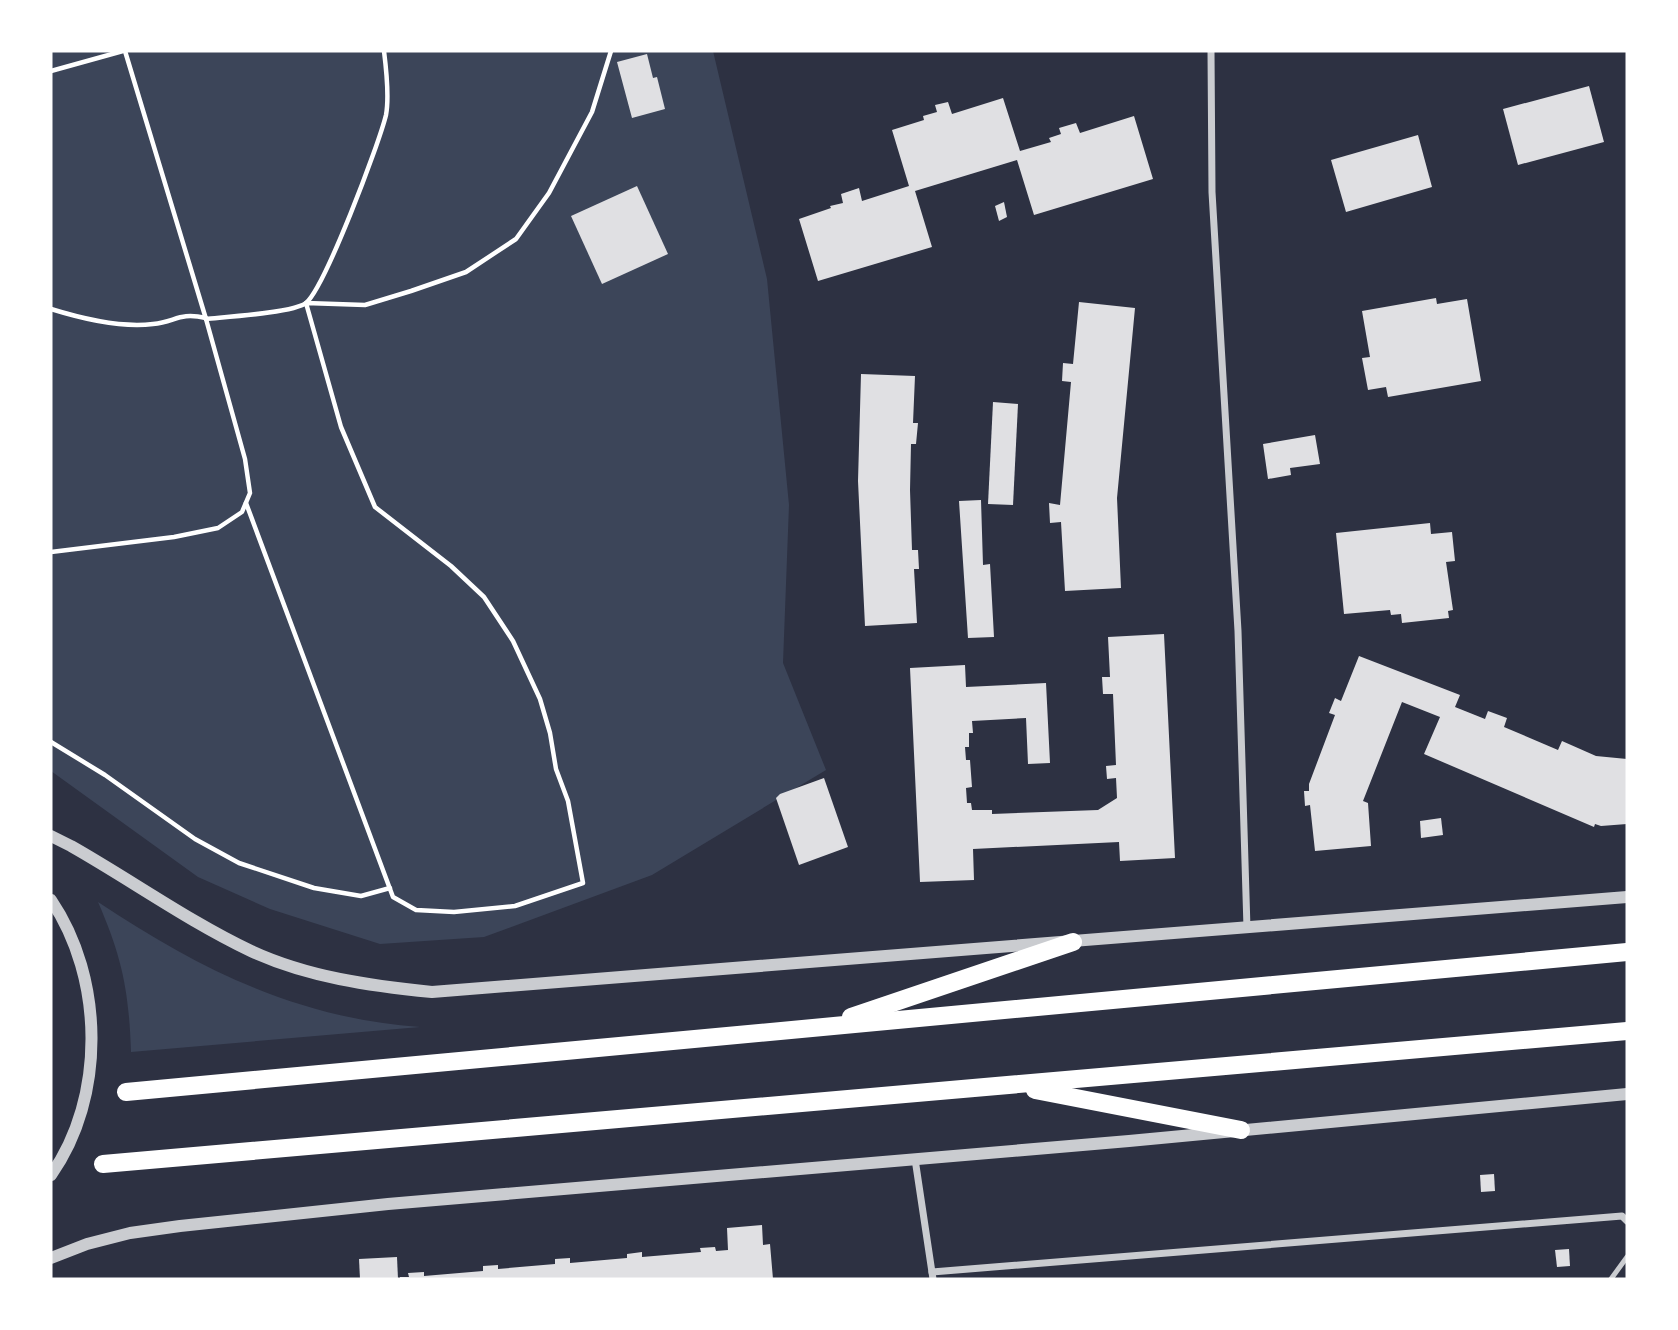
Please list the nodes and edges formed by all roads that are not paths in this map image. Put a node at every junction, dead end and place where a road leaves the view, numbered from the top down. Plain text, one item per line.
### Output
1 (1211, 51) edge
2 (51, 836) edge
3 (1627, 897) edge
4 (51, 900) edge
5 (1247, 929) junction
6 (1073, 942) junction
7 (1627, 952) edge
8 (823, 1027) junction
9 (1627, 1031) edge
10 (1014, 1086) junction
11 (126, 1092) dead end
12 (1627, 1094) edge
13 (1241, 1130) junction
14 (915, 1159) junction
15 (103, 1164) dead end
16 (51, 1175) edge
17 (1627, 1222) edge
18 (1627, 1257) edge
19 (51, 1258) edge
20 (933, 1276) edge
21 (1611, 1279) edge

1 - 5 street
2 - 6 street
3 - 5 street
4 - 16 street
5 - 6 street
6 - 8 main road
7 - 8 main road
8 - 11 main road
9 - 10 main road
10 - 13 main road
10 - 15 main road
12 - 13 street
13 - 14 street
14 - 19 street
14 - 20 street
17 - 20 street
18 - 21 lane

